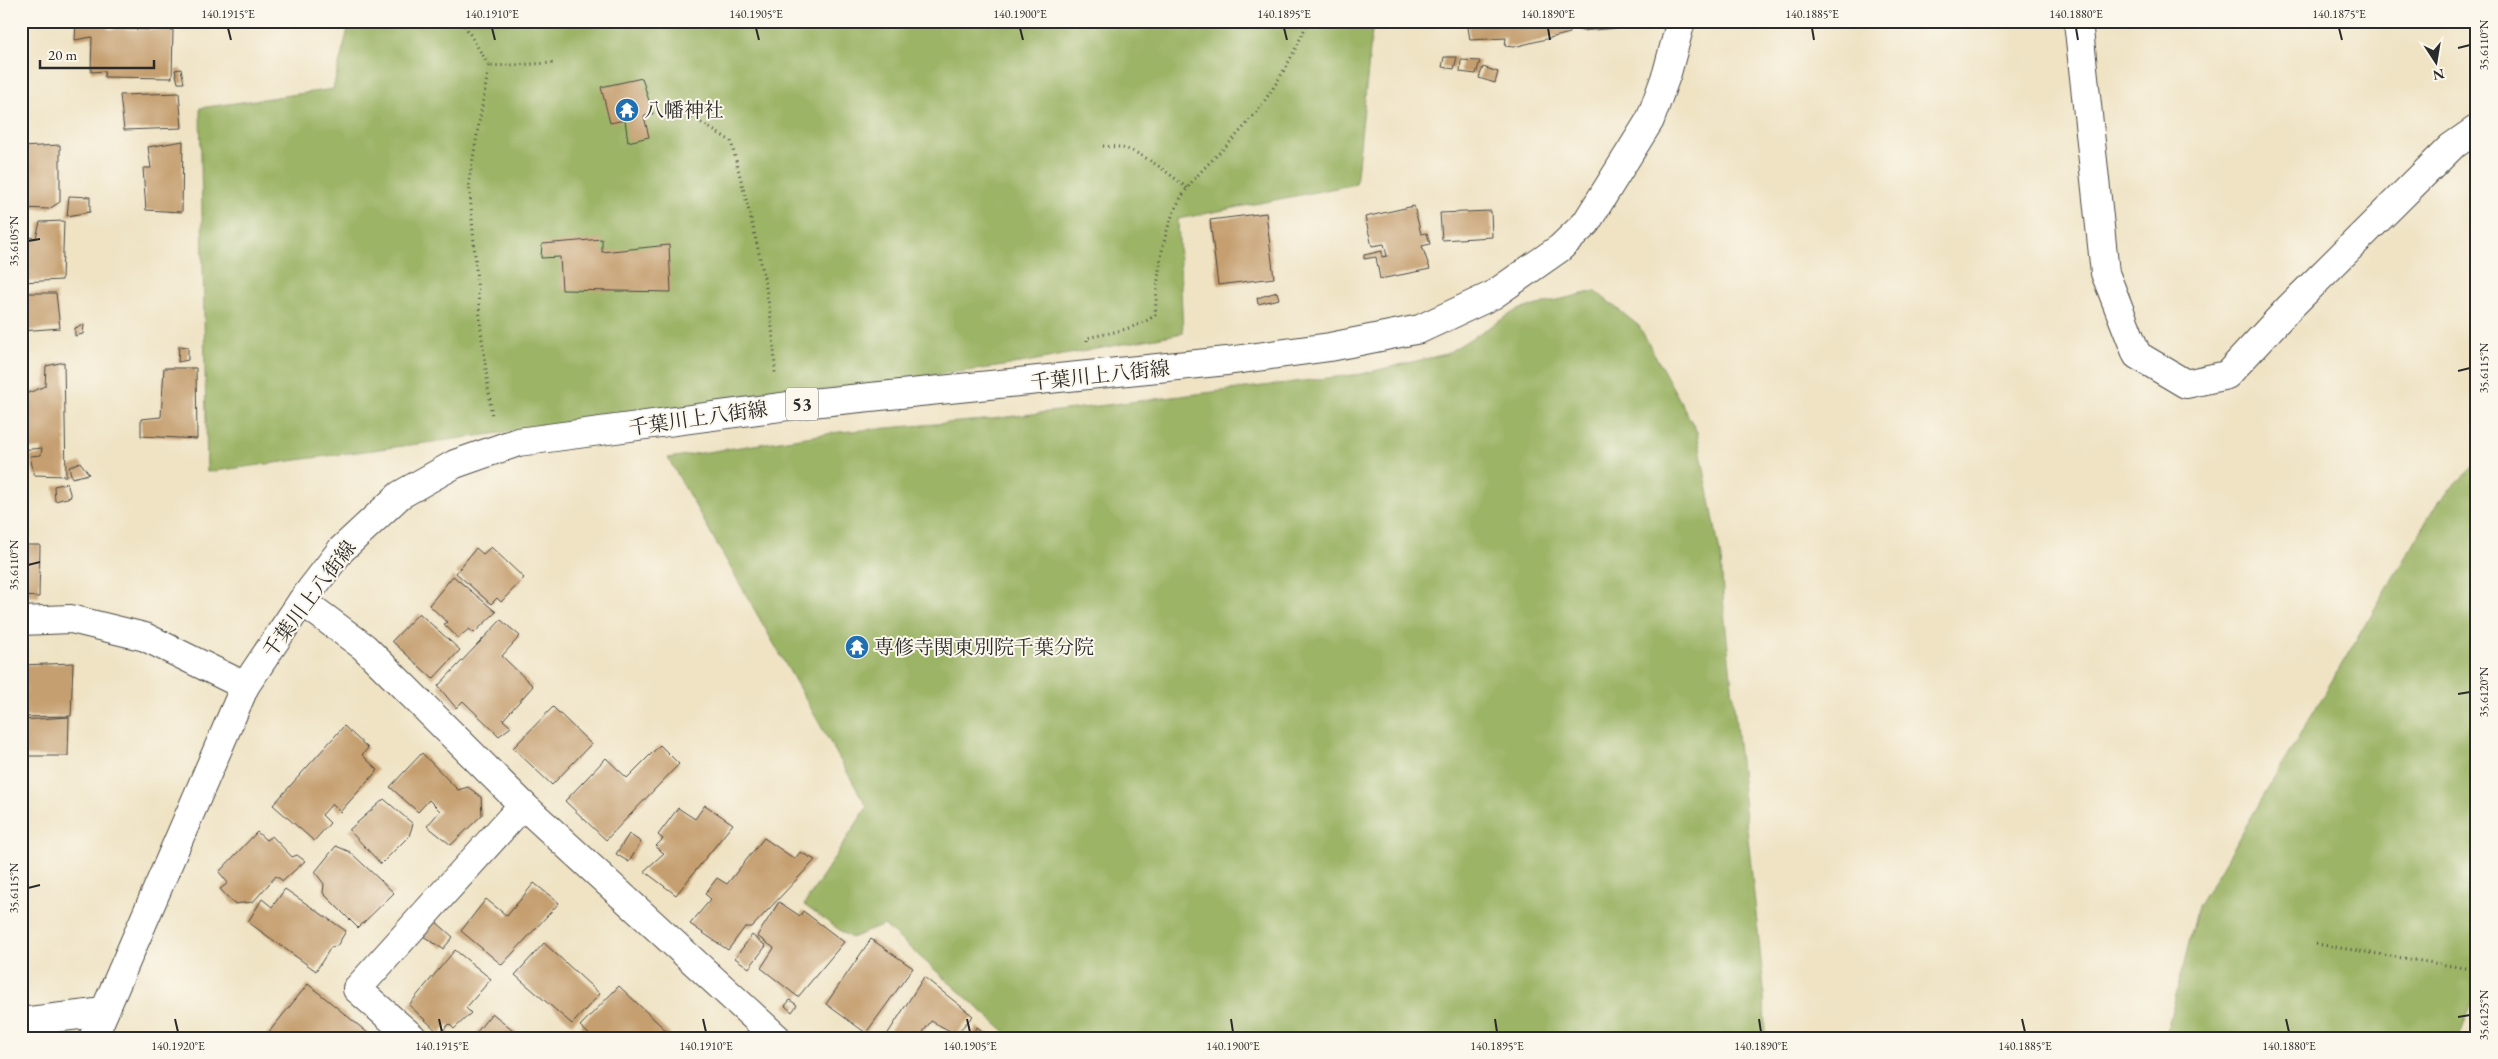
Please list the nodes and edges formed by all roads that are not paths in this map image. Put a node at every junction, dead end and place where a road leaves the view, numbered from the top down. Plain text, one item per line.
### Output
1 (1681, 21) edge
2 (2078, 21) edge
3 (2477, 129) edge
4 (302, 601) junction
5 (21, 621) edge
6 (245, 686) junction
7 (523, 805) junction
8 (104, 1012) junction
9 (21, 1022) edge
10 (93, 1038) edge
11 (413, 1038) edge
12 (777, 1038) edge

1 - 4 main road, 千葉川上八街線 / 53
2 - 3 main road
4 - 6 main road, 千葉川上八街線 / 53
4 - 7 main road
5 - 6 main road
6 - 8 main road, 千葉川上八街線 / 53
7 - 11 main road
7 - 12 main road
8 - 9 main road
8 - 10 main road, 千葉川上八街線 / 53

